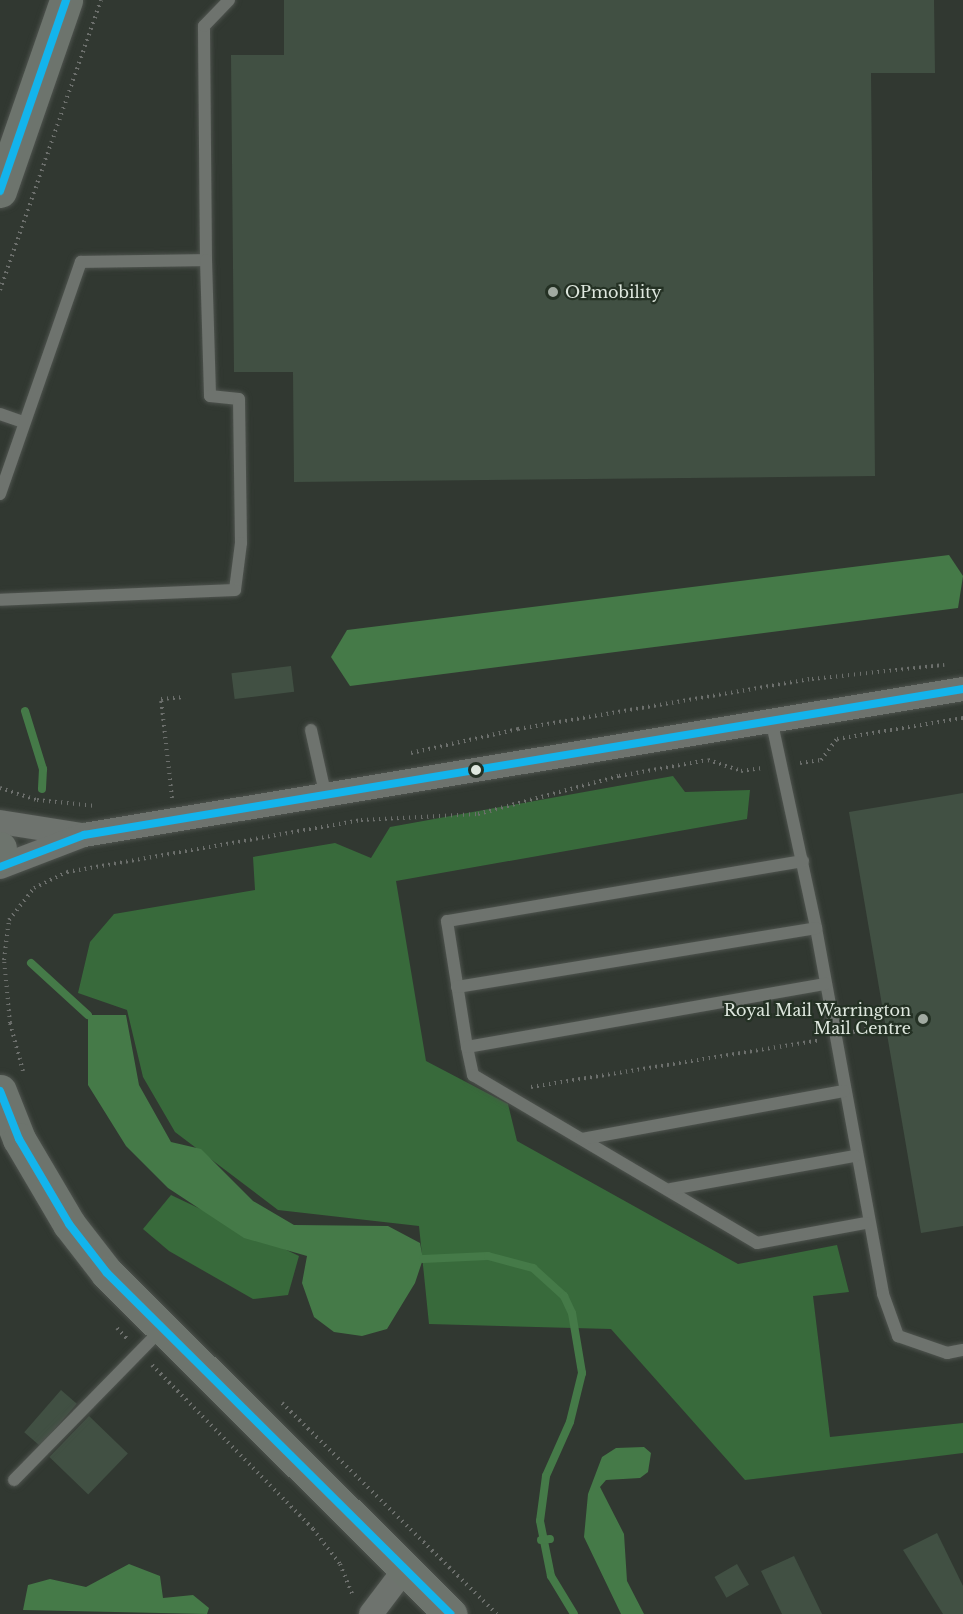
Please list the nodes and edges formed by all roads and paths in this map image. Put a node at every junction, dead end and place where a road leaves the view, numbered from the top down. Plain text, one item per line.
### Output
1 (66, 0) edge
2 (101, 0) edge
3 (229, 0) edge
4 (0, 191) edge
5 (206, 260) junction
6 (0, 290) edge
7 (0, 414) edge
8 (23, 422) junction
9 (0, 494) edge
10 (0, 600) edge
11 (951, 664) dead end
12 (963, 689) edge
13 (184, 697) dead end
14 (963, 718) edge
15 (771, 719) junction
16 (311, 730) dead end
17 (404, 755) dead end
18 (821, 760) dead end
19 (741, 771) dead end
20 (0, 788) edge
21 (184, 796) dead end
22 (172, 798) junction
23 (326, 798) junction
24 (163, 800) dead end
25 (103, 806) dead end
26 (0, 822) edge
27 (84, 835) junction
28 (0, 848) edge
29 (0, 858) edge
30 (803, 861) junction
31 (0, 867) edge
32 (816, 928) junction
33 (3, 938) edge
34 (826, 984) junction
35 (457, 987) junction
36 (879, 1026) dead end
37 (835, 1037) junction
38 (467, 1047) junction
39 (13, 1086) edge
40 (844, 1091) junction
41 (502, 1092) junction
42 (582, 1139) junction
43 (855, 1156) junction
44 (671, 1189) junction
45 (867, 1223) junction
46 (160, 1331) junction
47 (963, 1350) edge
48 (156, 1370) dead end
49 (278, 1399) dead end
50 (14, 1480) dead end
51 (405, 1569) junction
52 (350, 1593) dead end
53 (442, 1612) edge
54 (371, 1614) edge
55 (497, 1614) edge

1 - 4 main road
2 - 6 path
3 - 5 lane
5 - 8 lane
5 - 10 lane
7 - 8 lane
8 - 9 lane
11 - 17 path
12 - 15 street
13 - 22 path
14 - 18 path
15 - 23 street
15 - 30 lane
16 - 23 lane
19 - 33 path
20 - 25 path
21 - 22 path
22 - 24 path
23 - 27 street
26 - 27 street
27 - 31 street
28 - 29 main road
30 - 32 lane
30 - 35 lane
32 - 34 lane
32 - 35 lane
33 - 39 path
34 - 37 lane
34 - 38 lane
35 - 38 lane
36 - 37 path
37 - 40 lane
37 - 41 path
38 - 41 lane
39 - 46 main road
40 - 42 lane
40 - 43 lane
41 - 42 lane
42 - 44 lane
43 - 44 lane
43 - 45 lane
44 - 45 lane
45 - 47 lane
46 - 50 lane
46 - 51 main road
48 - 52 path
49 - 55 path
51 - 53 main road
51 - 54 street

